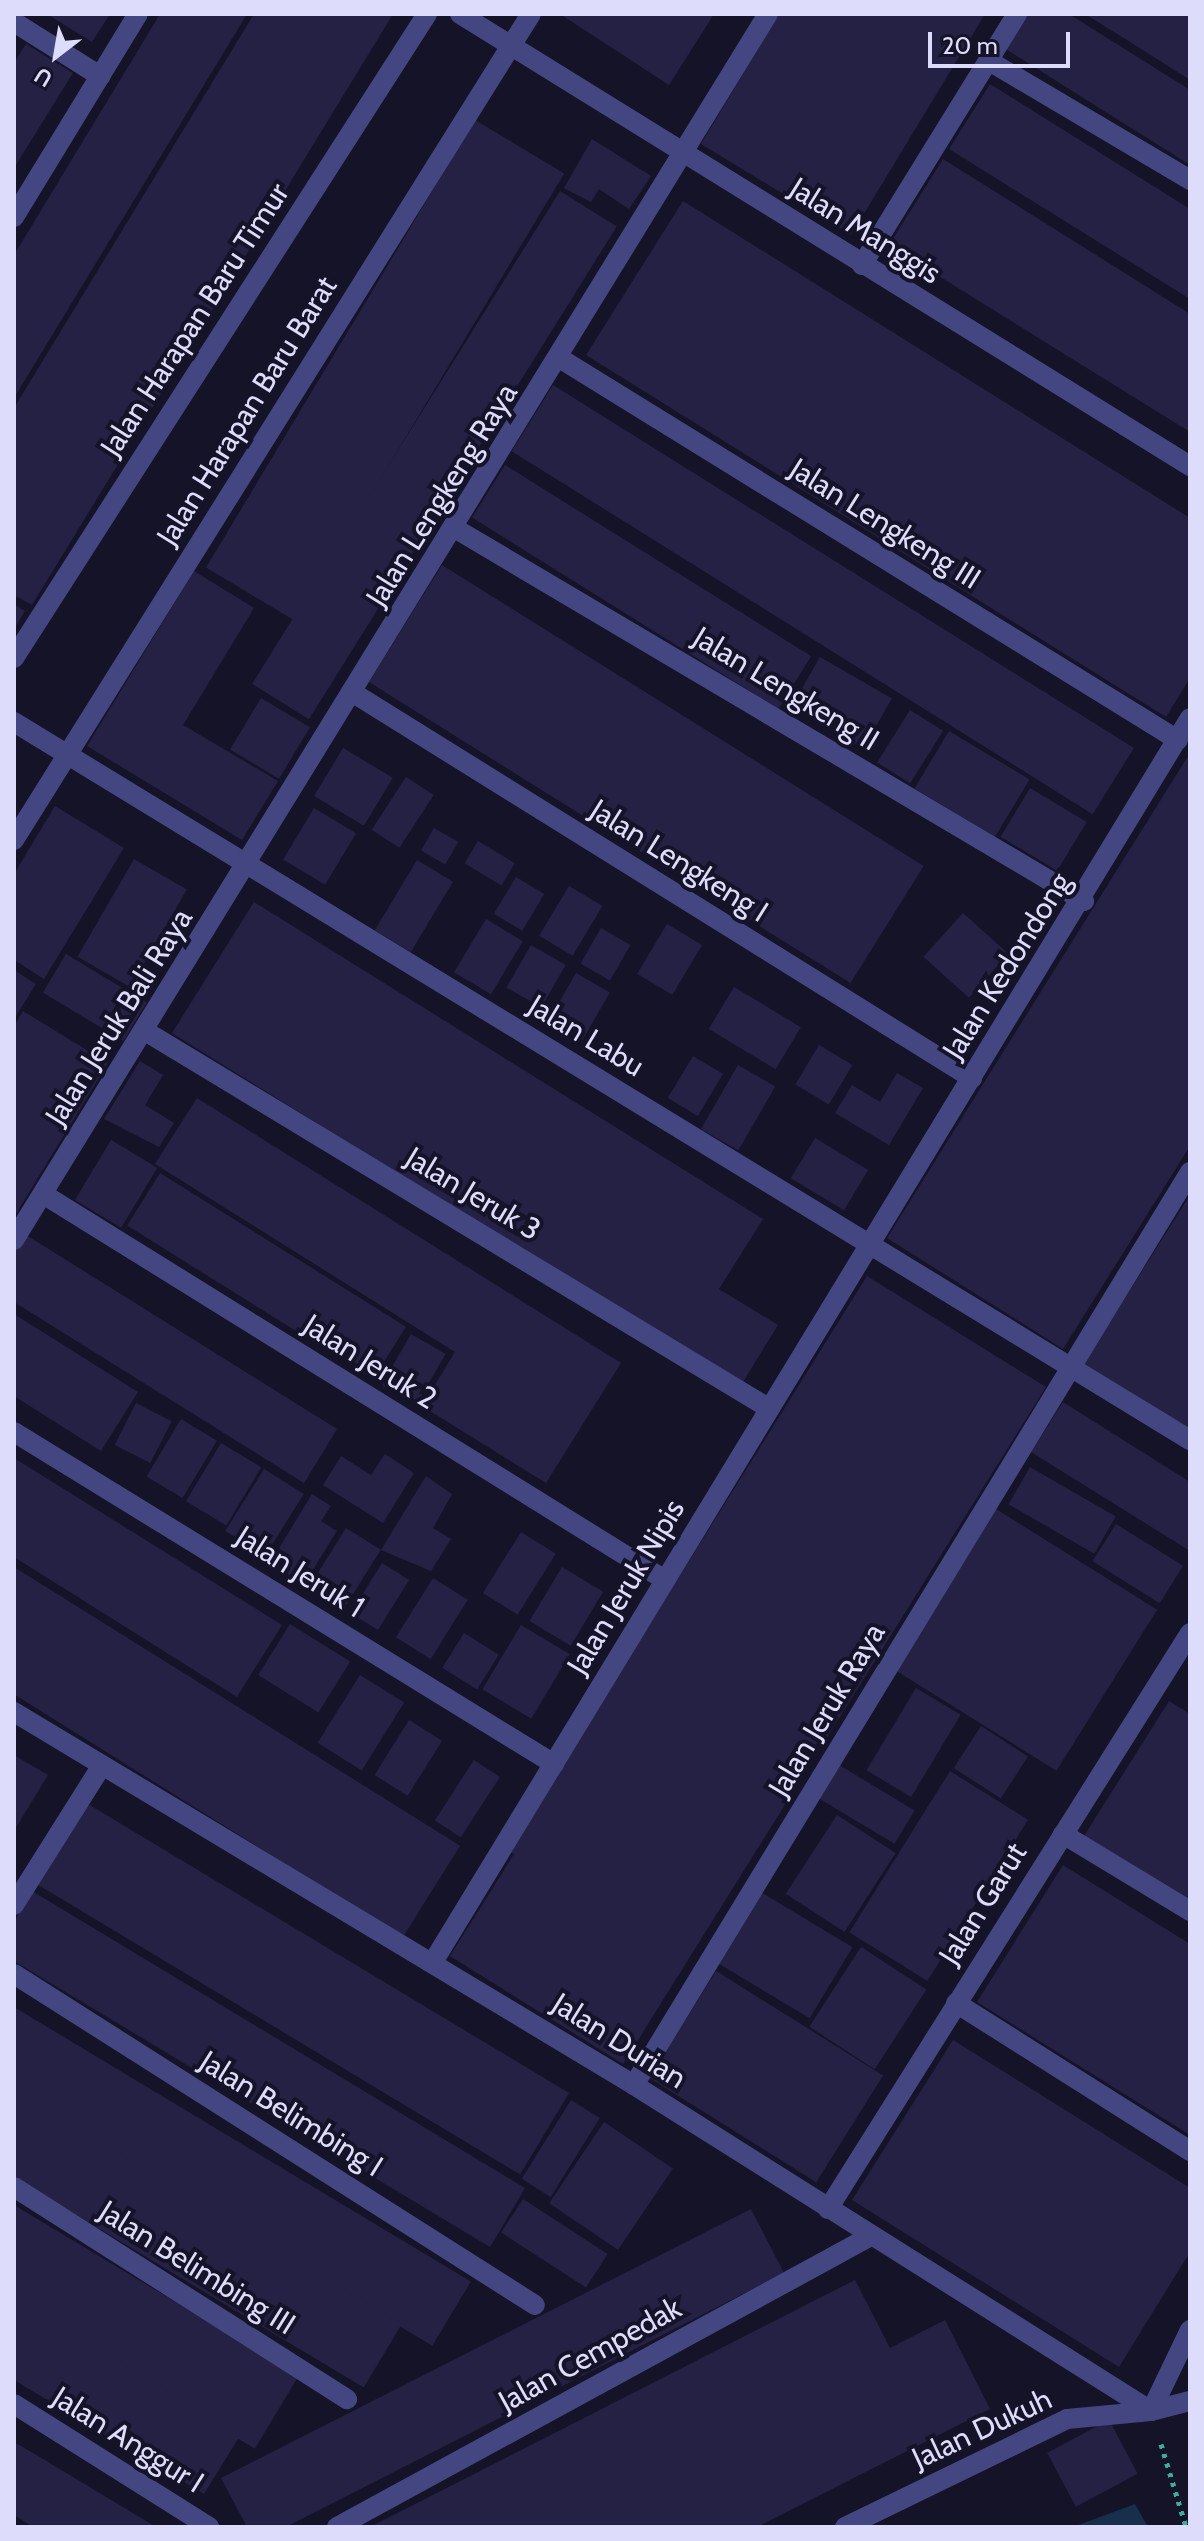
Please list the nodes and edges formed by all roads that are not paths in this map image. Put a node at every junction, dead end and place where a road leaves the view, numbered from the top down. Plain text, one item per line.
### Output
1 (138, 14) edge
2 (427, 14) edge
3 (460, 14) edge
4 (531, 14) edge
5 (768, 14) edge
6 (1017, 14) edge
7 (14, 22) edge
8 (510, 46) junction
9 (989, 61) junction
10 (100, 76) junction
11 (685, 156) junction
12 (1190, 180) edge
13 (14, 217) edge
14 (862, 265) junction
15 (561, 359) junction
16 (1190, 466) edge
17 (456, 529) junction
18 (14, 658) edge
19 (355, 694) junction
20 (1190, 718) edge
21 (14, 722) edge
22 (1178, 740) junction
23 (68, 756) junction
24 (14, 840) edge
25 (250, 867) junction
26 (1084, 901) junction
27 (145, 1031) junction
28 (972, 1078) junction
29 (1190, 1172) edge
30 (43, 1194) junction
31 (14, 1240) edge
32 (871, 1244) junction
33 (1073, 1367) junction
34 (770, 1409) junction
35 (14, 1432) edge
36 (1190, 1440) edge
37 (665, 1580) junction
38 (1190, 1633) edge
39 (1171, 1662) junction
40 (1190, 1674) edge
41 (14, 1712) edge
42 (554, 1764) junction
43 (101, 1767) junction
44 (1063, 1834) junction
45 (14, 1905) edge
46 (1190, 1911) edge
47 (433, 1962) junction
48 (14, 1974) edge
49 (956, 2003) junction
50 (634, 2085) junction
51 (1190, 2151) edge
52 (14, 2187) edge
53 (828, 2209) junction
54 (871, 2236) junction
55 (535, 2305) dead end
56 (1190, 2330) edge
57 (347, 2399) dead end
58 (1190, 2401) edge
59 (14, 2404) edge
60 (1151, 2411) junction
61 (209, 2527) edge
62 (337, 2527) edge
63 (845, 2527) edge

1 - 10 street
2 - 18 street, Jalan Harapan Baru Timur
3 - 8 street, Jalan Manggis
4 - 8 street, Jalan Harapan Baru Barat
5 - 11 street, Jalan Lengkeng Raya
6 - 9 street
7 - 10 street
8 - 11 street, Jalan Manggis
8 - 23 street, Jalan Harapan Baru Barat
9 - 12 street
9 - 14 street
10 - 13 street
11 - 14 street, Jalan Manggis
11 - 15 street, Jalan Lengkeng Raya
14 - 16 street, Jalan Manggis
15 - 17 street, Jalan Lengkeng Raya
15 - 22 street, Jalan Lengkeng III
17 - 19 street, Jalan Lengkeng Raya
17 - 26 street, Jalan Lengkeng II
19 - 25 street, Jalan Lengkeng Raya
19 - 28 street, Jalan Lengkeng I
20 - 22 street, Jalan Kedondong
21 - 23 street, Jalan Labu
22 - 26 street, Jalan Kedondong
23 - 24 street, Jalan Harapan Baru Barat
23 - 25 street, Jalan Labu
25 - 27 street, Jalan Jeruk Bali Raya
25 - 32 street, Jalan Labu
26 - 28 street, Jalan Kedondong
27 - 30 street, Jalan Jeruk Bali Raya
27 - 34 street, Jalan Jeruk 3
28 - 32 street, Jalan Kedondong
29 - 33 street, Jalan Jeruk Raya
30 - 31 street, Jalan Jeruk Bali Raya
30 - 37 street, Jalan Jeruk 2
32 - 33 street, Jalan Labu
32 - 34 street, Jalan Jeruk Nipis
33 - 36 street, Jalan Labu
33 - 50 street, Jalan Jeruk Raya
34 - 37 street, Jalan Jeruk Nipis
35 - 42 street, Jalan Jeruk 1
37 - 42 street, Jalan Jeruk Nipis
38 - 39 street, Jalan Garut
39 - 40 street
39 - 44 street, Jalan Garut
41 - 43 street, Jalan Durian
42 - 47 street, Jalan Jeruk Nipis
43 - 45 street
43 - 47 street, Jalan Durian
44 - 46 street
44 - 49 street, Jalan Garut
47 - 50 street, Jalan Durian
48 - 55 street, Jalan Belimbing I
49 - 51 street
49 - 53 street, Jalan Garut
50 - 53 street, Jalan Durian
52 - 57 street, Jalan Belimbing III
53 - 54 street, Jalan Durian
54 - 60 street, Jalan Durian
54 - 62 street, Jalan Cempedak
56 - 60 street
58 - 60 street
59 - 61 street, Jalan Anggur I
60 - 63 street, Jalan Dukuh

